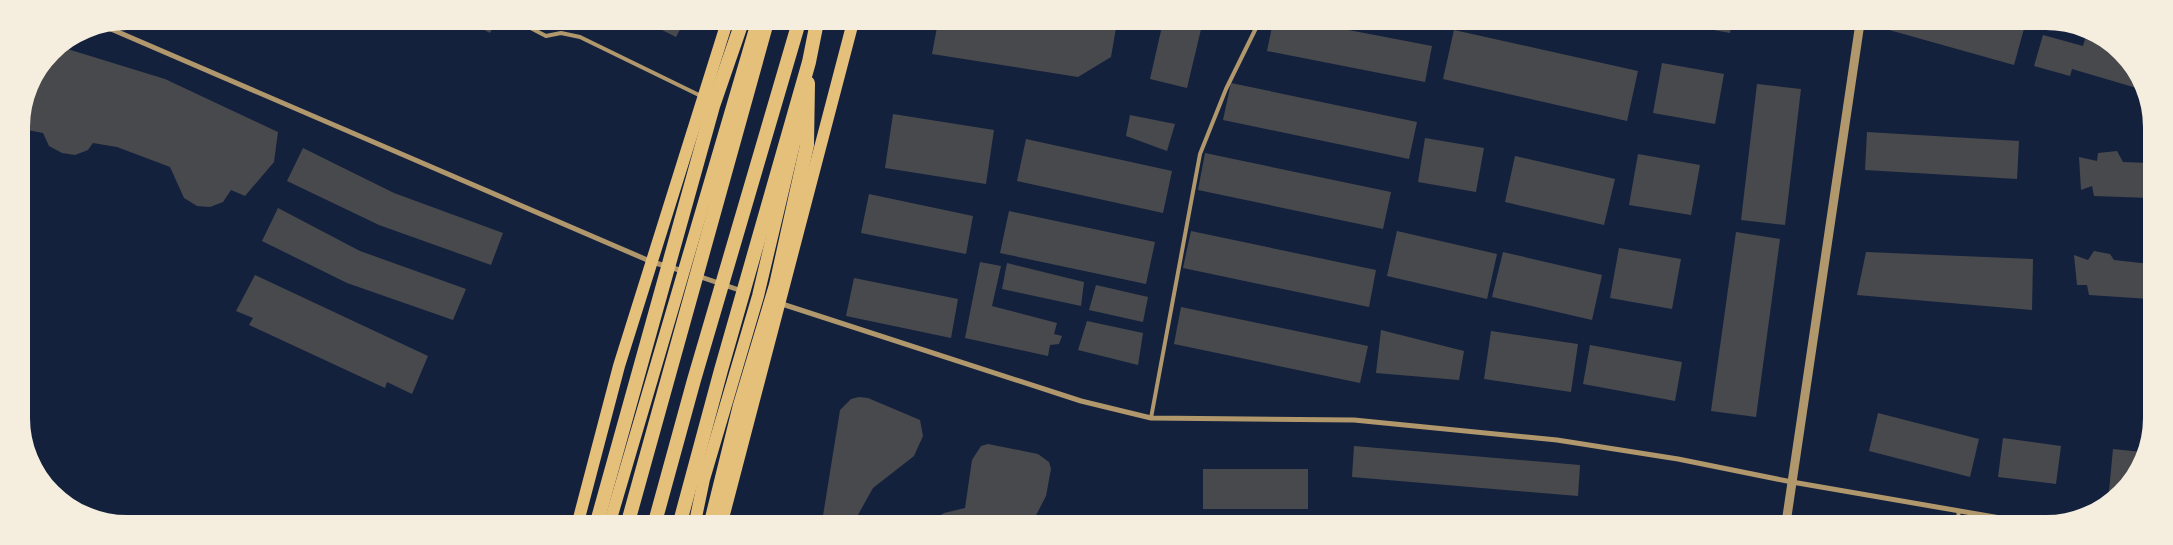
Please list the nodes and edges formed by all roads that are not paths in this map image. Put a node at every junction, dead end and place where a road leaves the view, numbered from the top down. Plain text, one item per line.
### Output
1 (534, 30) edge
2 (724, 30) edge
3 (739, 30) edge
4 (755, 30) edge
5 (765, 30) edge
6 (797, 30) edge
7 (815, 30) edge
8 (821, 30) edge
9 (851, 30) edge
10 (1256, 30) edge
11 (1859, 30) edge
12 (115, 31) edge
13 (809, 62) junction
14 (703, 98) junction
15 (652, 262) junction
16 (682, 271) junction
17 (758, 296) junction
18 (779, 303) junction
19 (1151, 418) junction
20 (1792, 482) junction
21 (1958, 511) junction
22 (580, 515) edge
23 (599, 515) edge
24 (612, 515) edge
25 (630, 515) edge
26 (658, 515) edge
27 (682, 515) edge
28 (696, 515) edge
29 (713, 515) edge
30 (724, 515) edge
31 (1787, 515) edge
32 (1958, 515) edge
33 (1982, 515) edge

1 - 14 lane
2 - 14 main road
3 - 23 highway
4 - 16 main road
5 - 25 highway
6 - 26 highway
7 - 13 highway
8 - 17 main road
9 - 18 main road
10 - 19 lane
11 - 20 street
12 - 15 street
13 - 27 highway
13 - 29 highway
14 - 15 main road
15 - 16 street
15 - 22 main road
16 - 17 street
16 - 24 main road
17 - 18 street
17 - 28 main road
18 - 19 street
18 - 30 main road
19 - 20 street
20 - 21 street
20 - 31 street
21 - 32 lane
21 - 33 street

